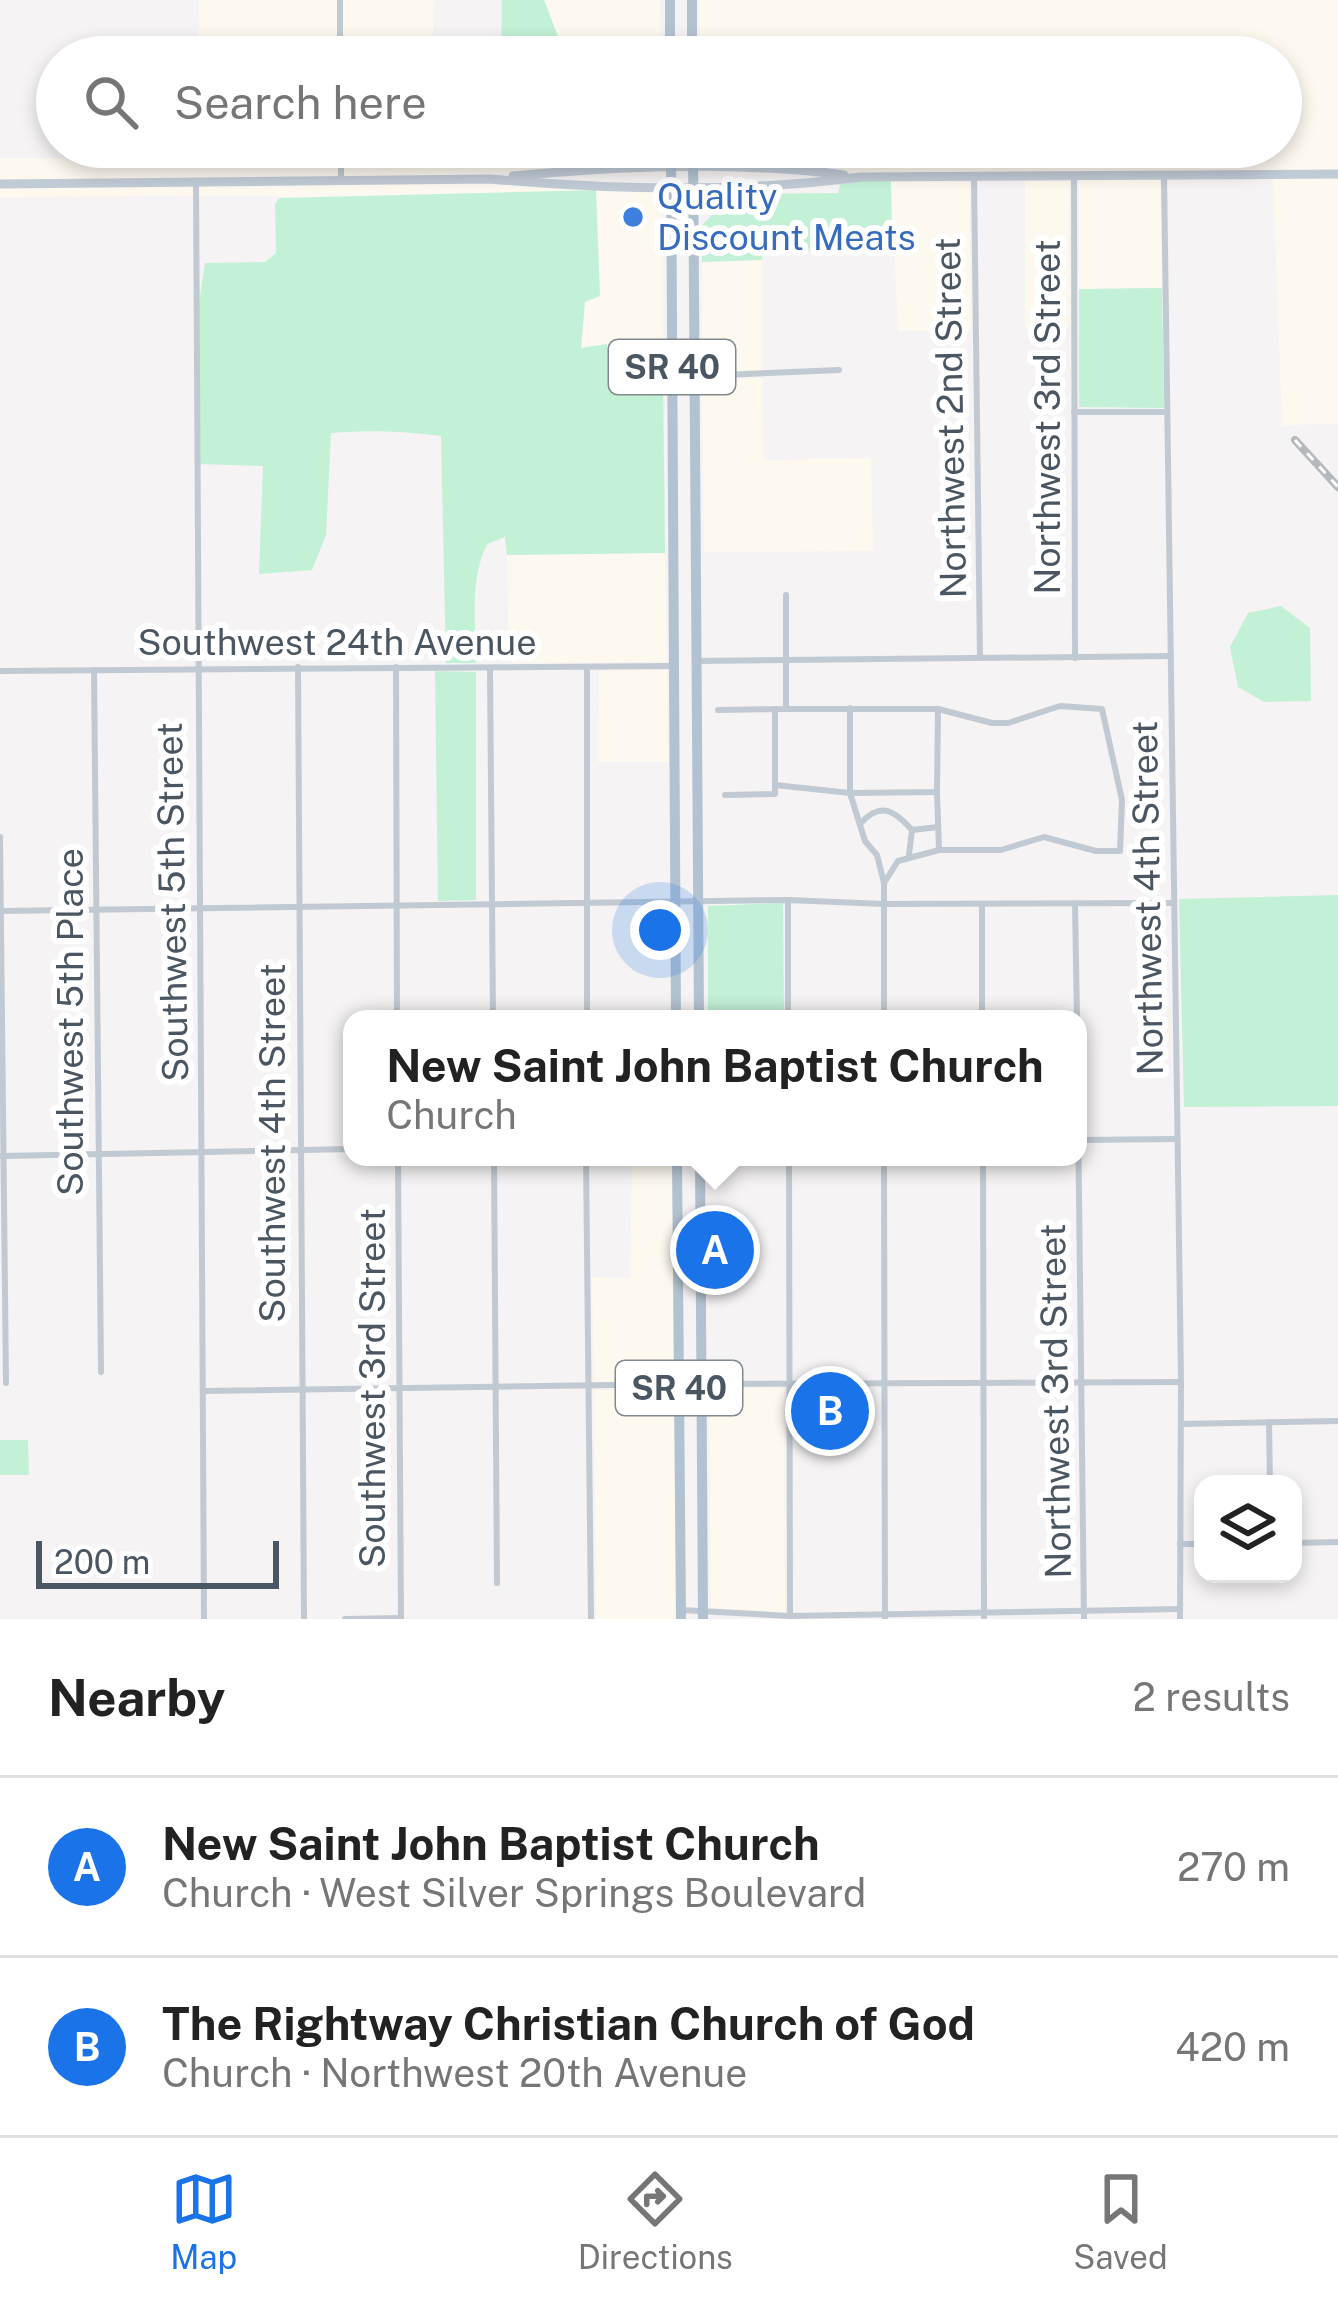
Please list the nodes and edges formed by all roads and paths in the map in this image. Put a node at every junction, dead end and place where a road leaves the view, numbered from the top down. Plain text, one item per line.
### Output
1 (340, 0) edge
2 (670, 0) edge
3 (692, 0) edge
4 (340, 36) edge
5 (670, 36) edge
6 (692, 36) edge
7 (341, 168) edge
8 (671, 168) junction
9 (694, 168) junction
10 (1338, 174) edge
11 (1074, 176) junction
12 (1164, 176) junction
13 (861, 177) junction
14 (974, 178) junction
15 (341, 179) junction
16 (490, 179) junction
17 (0, 184) edge
18 (196, 184) junction
19 (671, 186) junction
20 (694, 186) junction
21 (839, 370) dead end
22 (672, 377) junction
23 (694, 377) junction
24 (1074, 412) junction
25 (1168, 412) junction
26 (785, 596) dead end
27 (674, 628) junction
28 (1172, 656) junction
29 (980, 658) junction
30 (1075, 658) junction
31 (786, 660) junction
32 (696, 661) junction
33 (674, 666) junction
34 (298, 667) junction
35 (396, 667) junction
36 (587, 667) junction
37 (490, 668) junction
38 (197, 669) junction
39 (94, 670) junction
40 (0, 671) edge
41 (697, 705) junction
42 (850, 708) junction
43 (775, 709) junction
44 (786, 709) junction
45 (938, 709) junction
46 (718, 710) dead end
47 (775, 785) junction
48 (937, 792) junction
49 (850, 793) junction
50 (725, 795) dead end
51 (860, 824) junction
52 (938, 827) junction
53 (912, 830) junction
54 (0, 837) edge
55 (939, 850) junction
56 (877, 855) junction
57 (909, 856) junction
58 (898, 861) junction
59 (884, 883) junction
60 (788, 900) junction
61 (588, 902) junction
62 (698, 902) junction
63 (1172, 903) junction
64 (493, 904) junction
65 (676, 904) junction
66 (884, 904) junction
67 (982, 904) junction
68 (1076, 904) junction
69 (397, 906) junction
70 (298, 908) junction
71 (199, 909) junction
72 (96, 910) junction
73 (0, 911) edge
74 (398, 1010) edge
75 (493, 1010) edge
76 (587, 1010) edge
77 (676, 1010) edge
78 (699, 1010) edge
79 (788, 1010) edge
80 (884, 1010) edge
81 (982, 1010) edge
82 (1077, 1010) edge
83 (1178, 1139) junction
84 (1087, 1140) edge
85 (300, 1150) junction
86 (343, 1150) edge
87 (202, 1152) junction
88 (98, 1154) junction
89 (2, 1156) edge
90 (398, 1166) edge
91 (494, 1166) edge
92 (586, 1166) edge
93 (677, 1166) edge
94 (693, 1166) edge
95 (700, 1166) edge
96 (789, 1166) edge
97 (884, 1166) edge
98 (982, 1166) edge
99 (1078, 1166) edge
100 (700, 1226) junction
101 (679, 1358) junction
102 (101, 1372) dead end
103 (6, 1382) dead end
104 (1082, 1382) junction
105 (1181, 1382) junction
106 (885, 1383) junction
107 (983, 1383) junction
108 (679, 1384) junction
109 (701, 1384) junction
110 (789, 1384) junction
111 (590, 1386) junction
112 (495, 1388) junction
113 (398, 1390) junction
114 (204, 1391) junction
115 (301, 1391) junction
116 (701, 1409) junction
117 (1338, 1421) edge
118 (1269, 1422) junction
119 (1180, 1424) junction
120 (1270, 1475) edge
121 (1302, 1543) edge
122 (1338, 1543) edge
123 (1180, 1544) junction
124 (1194, 1544) edge
125 (497, 1582) dead end
126 (1180, 1609) junction
127 (681, 1615) edge
128 (703, 1615) edge
129 (1084, 1615) edge
130 (984, 1616) edge
131 (790, 1617) edge
132 (885, 1617) edge
133 (400, 1618) edge
134 (204, 1619) edge
135 (304, 1619) edge
136 (345, 1619) edge
137 (591, 1619) edge
138 (1180, 1619) edge

1 - 4 street
2 - 5 main road
3 - 6 main road
7 - 15 street
8 - 9 main road
8 - 16 main road
8 - 19 main road, SR 40
9 - 13 main road
9 - 20 main road, SR 40
10 - 12 main road
11 - 12 main road
11 - 14 main road
11 - 24 street, Northwest 3rd Street
12 - 25 street, Northwest 4th Street
13 - 14 main road
13 - 20 main road
14 - 29 street, Northwest 2nd Street
15 - 16 main road
15 - 18 main road
16 - 19 main road
17 - 18 main road
18 - 38 street, Southwest 5th Street
19 - 20 main road
19 - 22 main road, SR 40
20 - 23 main road, SR 40
21 - 23 street
22 - 23 street
22 - 27 main road, SR 40
23 - 32 main road, SR 40
24 - 25 street
24 - 30 street, Northwest 3rd Street
25 - 28 street, Northwest 4th Street
26 - 31 street
27 - 32 main road
27 - 33 main road, SR 40
28 - 30 street
28 - 63 street, Northwest 4th Street
29 - 30 street
29 - 31 street
31 - 32 street
31 - 44 street
32 - 41 main road, SR 40
33 - 36 street, Southwest 24th Avenue
33 - 41 main road
33 - 65 main road, SR 40
34 - 35 street, Southwest 24th Avenue
34 - 38 street, Southwest 24th Avenue
34 - 70 street, Southwest 4th Street
35 - 37 street, Southwest 24th Avenue
35 - 69 street
36 - 37 street, Southwest 24th Avenue
36 - 61 street
37 - 64 street
38 - 39 street, Southwest 24th Avenue
38 - 71 street, Southwest 5th Street
39 - 40 street, Southwest 24th Avenue
39 - 72 street, Southwest 5th Place
41 - 62 main road, SR 40
42 - 44 street
42 - 45 street
42 - 49 street
43 - 44 street
43 - 46 street
43 - 47 street
45 - 48 street
45 - 55 street
47 - 49 street
47 - 50 street
48 - 49 street
48 - 52 street
49 - 51 street
51 - 53 street
51 - 56 street
52 - 53 street
52 - 55 street
53 - 57 street
54 - 73 street
55 - 57 street
56 - 58 street
56 - 59 street
57 - 58 street
58 - 59 street
59 - 66 street
60 - 62 street
60 - 66 street
60 - 79 street
61 - 64 street
61 - 65 street
61 - 76 street
62 - 65 street
62 - 78 main road, SR 40
63 - 68 street
63 - 83 street, Northwest 4th Street
64 - 69 street
64 - 75 street
65 - 77 main road, SR 40
66 - 67 street
66 - 80 street
67 - 68 street
67 - 81 street
68 - 82 street
69 - 70 street
69 - 74 street
70 - 71 street
70 - 85 street, Southwest 4th Street
71 - 72 street
71 - 87 street, Southwest 5th Street
72 - 73 street
72 - 88 street, Southwest 5th Place
73 - 89 street
83 - 84 street
83 - 105 street, Northwest 4th Street
85 - 86 street
85 - 87 street
85 - 115 street, Southwest 4th Street
87 - 88 street
87 - 114 street, Southwest 5th Street
88 - 89 street
88 - 102 street, Southwest 5th Place
89 - 103 street
90 - 113 street, Southwest 3rd Street
91 - 112 street
92 - 111 street
93 - 101 main road, SR 40
94 - 100 main road
95 - 100 main road, SR 40
96 - 110 street
97 - 106 street
98 - 107 street
99 - 104 street, Northwest 3rd Street
100 - 109 main road, SR 40
101 - 108 main road, SR 40
101 - 109 main road
104 - 105 street
104 - 107 street
104 - 129 street, Northwest 3rd Street
105 - 119 street, Northwest 4th Street
106 - 107 street
106 - 110 street
106 - 132 street
107 - 130 street
108 - 111 street
108 - 116 main road
108 - 127 main road, SR 40
109 - 110 street
109 - 116 main road, SR 40
110 - 131 street
111 - 112 street
111 - 137 street
112 - 113 street
112 - 125 street
113 - 115 street
113 - 133 street, Southwest 3rd Street
114 - 115 street
114 - 134 street, Southwest 5th Street
115 - 135 street, Southwest 4th Street
116 - 128 main road, SR 40
117 - 118 street
118 - 119 street
118 - 120 street
119 - 123 street, Northwest 4th Street
121 - 122 street
123 - 124 street
123 - 126 street, Northwest 4th Street
126 - 129 street
126 - 138 street, Northwest 4th Street
127 - 128 street
128 - 131 street
129 - 130 street
130 - 132 street
131 - 132 street
133 - 136 street

